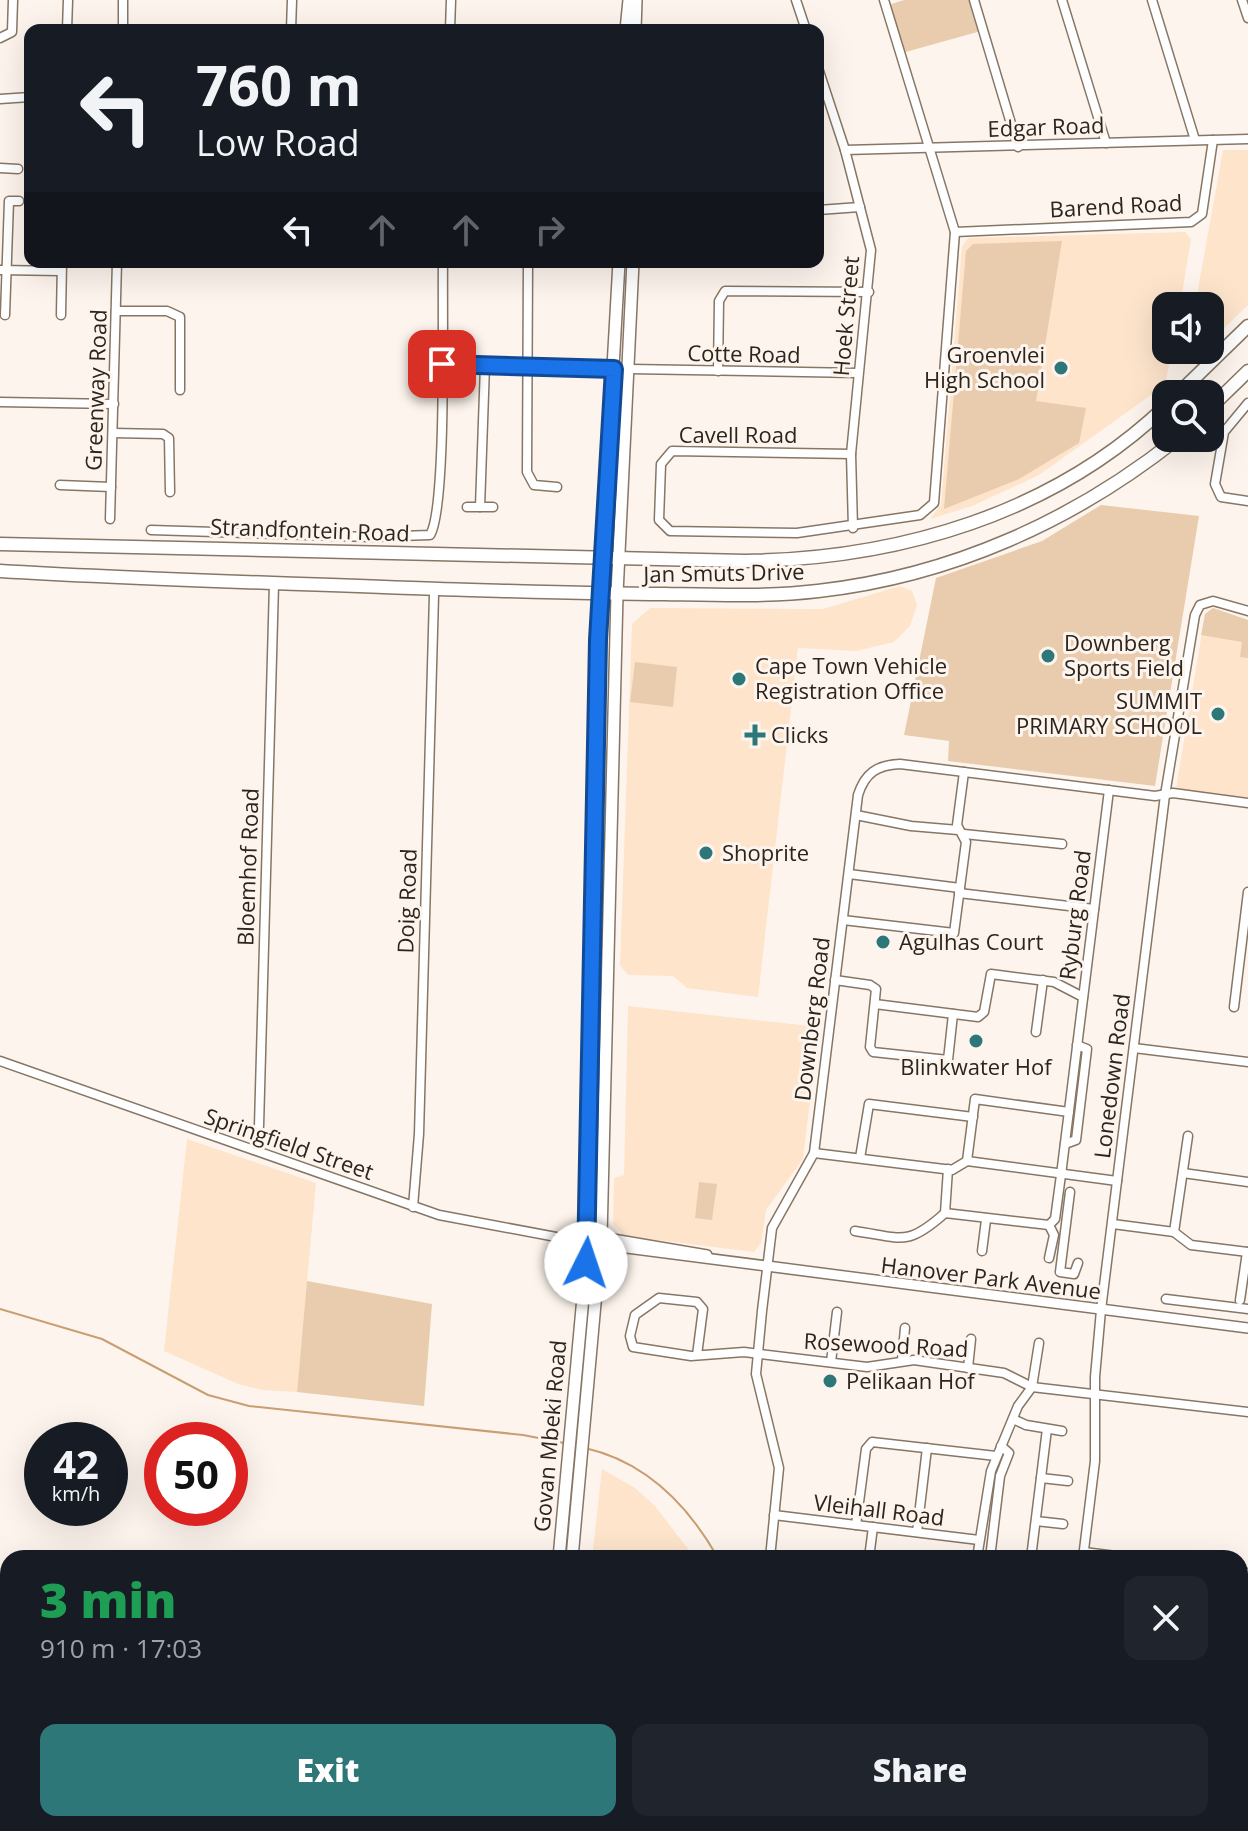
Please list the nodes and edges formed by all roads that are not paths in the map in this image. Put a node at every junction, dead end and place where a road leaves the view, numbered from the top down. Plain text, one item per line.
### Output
1 (13, 0) edge
2 (68, 0) edge
3 (123, 0) edge
4 (292, 0) edge
5 (451, 0) edge
6 (629, 0) edge
7 (636, 0) edge
8 (796, 0) edge
9 (884, 0) edge
10 (974, 0) edge
11 (1062, 0) edge
12 (1152, 0) edge
13 (1242, 0) edge
14 (1248, 18) edge
15 (67, 24) edge
16 (123, 24) edge
17 (291, 24) edge
18 (450, 24) edge
19 (627, 24) edge
20 (635, 24) edge
21 (804, 24) edge
22 (0, 38) edge
23 (824, 86) edge
24 (24, 97) edge
25 (0, 99) edge
26 (1248, 139) edge
27 (1195, 140) junction
28 (1213, 140) junction
29 (1106, 143) junction
30 (1018, 147) junction
31 (930, 148) junction
32 (845, 150) junction
33 (0, 168) edge
34 (18, 169) dead end
35 (19, 201) dead end
36 (860, 207) junction
37 (824, 210) edge
38 (955, 232) junction
39 (42, 268) edge
40 (62, 268) edge
41 (117, 268) edge
42 (443, 268) edge
43 (528, 268) edge
44 (619, 268) edge
45 (633, 268) edge
46 (3, 270) edge
47 (869, 292) junction
48 (116, 311) junction
49 (5, 315) dead end
50 (61, 315) dead end
51 (1248, 326) edge
52 (442, 364) junction
53 (485, 365) junction
54 (528, 366) junction
55 (614, 369) junction
56 (630, 369) junction
57 (718, 371) junction
58 (1248, 371) edge
59 (858, 373) junction
60 (1192, 380) edge
61 (180, 390) dead end
62 (1224, 394) edge
63 (0, 402) edge
64 (1248, 403) edge
65 (114, 404) junction
66 (1152, 417) edge
67 (113, 433) junction
68 (1159, 452) edge
69 (851, 454) junction
70 (60, 485) dead end
71 (111, 487) junction
72 (557, 487) dead end
73 (170, 492) dead end
74 (1248, 501) edge
75 (467, 507) dead end
76 (480, 507) junction
77 (493, 507) dead end
78 (110, 519) dead end
79 (853, 528) junction
80 (151, 530) dead end
81 (0, 544) edge
82 (602, 558) junction
83 (618, 558) junction
84 (0, 571) edge
85 (274, 584) junction
86 (601, 593) junction
87 (617, 594) junction
88 (434, 595) dead end
89 (1248, 611) edge
90 (964, 772) junction
91 (1109, 790) junction
92 (1165, 795) junction
93 (1248, 803) edge
94 (856, 815) junction
95 (961, 832) junction
96 (1062, 844) dead end
97 (849, 874) junction
98 (959, 890) junction
99 (1248, 892) edge
100 (1094, 909) junction
101 (843, 920) junction
102 (835, 980) junction
103 (1043, 980) junction
104 (1083, 997) junction
105 (875, 1004) junction
106 (1234, 1007) dead end
107 (953, 1014) junction
108 (1036, 1032) dead end
109 (1077, 1045) junction
110 (1134, 1048) junction
111 (0, 1061) edge
112 (1248, 1062) edge
113 (1069, 1112) junction
114 (973, 1117) junction
115 (1188, 1136) dead end
116 (1065, 1144) junction
117 (255, 1150) junction
118 (814, 1153) junction
119 (860, 1158) junction
120 (967, 1161) junction
121 (948, 1169) junction
122 (1183, 1173) junction
123 (1061, 1175) junction
124 (1117, 1181) junction
125 (1248, 1182) edge
126 (1070, 1192) dead end
127 (413, 1207) junction
128 (1056, 1210) junction
129 (1067, 1211) junction
130 (945, 1213) junction
131 (986, 1220) junction
132 (1113, 1224) junction
133 (1049, 1225) junction
134 (855, 1231) dead end
135 (1174, 1232) junction
136 (594, 1240) junction
137 (982, 1251) dead end
138 (1248, 1252) edge
139 (1049, 1258) dead end
140 (1078, 1263) dead end
141 (767, 1268) junction
142 (1166, 1299) dead end
143 (1240, 1300) dead end
144 (1210, 1304) junction
145 (1248, 1309) edge
146 (1101, 1310) junction
147 (837, 1312) dead end
148 (1208, 1323) junction
149 (905, 1328) dead end
150 (1248, 1328) edge
151 (971, 1339) dead end
152 (1039, 1343) dead end
153 (757, 1354) junction
154 (697, 1355) junction
155 (902, 1360) junction
156 (831, 1362) junction
157 (968, 1368) junction
158 (1032, 1387) junction
159 (1096, 1393) junction
160 (1248, 1412) edge
161 (1013, 1419) junction
162 (1047, 1429) junction
163 (1062, 1431) dead end
164 (1001, 1446) junction
165 (927, 1448) junction
166 (996, 1456) junction
167 (1041, 1478) junction
168 (1068, 1481) dead end
169 (774, 1515) junction
170 (1036, 1521) junction
171 (1063, 1524) dead end
172 (856, 1525) junction
173 (873, 1527) junction
174 (917, 1532) junction
175 (979, 1540) junction
176 (560, 1550) edge
177 (573, 1550) edge
178 (771, 1550) edge
179 (870, 1550) edge
180 (978, 1550) edge
181 (991, 1550) edge
182 (1032, 1550) edge
183 (1084, 1550) edge

1 - 22 street
2 - 15 street
3 - 16 street
4 - 17 street
5 - 18 street
6 - 19 main road
7 - 20 main road
8 - 21 street
9 - 31 street
10 - 30 street
11 - 29 street
12 - 27 street
13 - 14 street
23 - 32 street, Hoek Street
24 - 25 street
26 - 28 street, Edgar Road
27 - 28 street, Edgar Road
27 - 29 street, Edgar Road
28 - 38 street, Barend Road
29 - 30 street, Edgar Road
30 - 31 street, Edgar Road
31 - 32 street, Edgar Road
31 - 38 street
32 - 36 street, Hoek Street
33 - 34 street
35 - 46 street
36 - 37 street
36 - 47 street, Hoek Street
38 - 79 street
39 - 46 street
40 - 50 street
41 - 48 street, Greenway Road
42 - 52 street
43 - 54 street
44 - 55 main road, Govan Mbeki Road
45 - 56 main road, Govan Mbeki Road
46 - 49 street
47 - 57 street
47 - 59 street, Hoek Street
48 - 61 street
48 - 65 street, Greenway Road
51 - 60 main road
52 - 53 street
52 - 80 street
53 - 54 street
53 - 76 street
54 - 55 street
54 - 72 street
55 - 82 main road, Govan Mbeki Road
56 - 57 street, Cotte Road
56 - 83 main road, Govan Mbeki Road
57 - 59 street, Cotte Road
58 - 62 main road
59 - 69 street, Hoek Street
63 - 65 street
64 - 74 street
65 - 67 street, Greenway Road
66 - 83 main road, Jan Smuts Drive
67 - 71 street, Greenway Road
67 - 73 street
68 - 87 main road, Jan Smuts Drive
69 - 79 street, Hoek Street
69 - 79 street, Cavell Road
70 - 71 street
71 - 78 street, Greenway Road
75 - 76 street
76 - 77 street
81 - 82 main road, Strandfontein Road
82 - 83 main road, Strandfontein Road
82 - 86 main road, Govan Mbeki Road
83 - 87 main road, Govan Mbeki Road
84 - 85 main road
85 - 86 main road
85 - 117 street, Bloemhof Road
86 - 87 main road
86 - 136 main road, Govan Mbeki Road
87 - 136 main road, Govan Mbeki Road
88 - 127 street, Doig Road
89 - 92 street, Lonedown Road
90 - 91 street, Downberg Road
90 - 94 street, Downberg Road
90 - 95 street
91 - 92 street, Downberg Road
91 - 100 street, Ryburg Road
92 - 93 street, Downberg Road
92 - 110 street, Lonedown Road
94 - 95 street
94 - 97 street, Downberg Road
95 - 96 street
95 - 98 street
97 - 98 street
97 - 101 street, Downberg Road
98 - 100 street
98 - 101 street
99 - 106 street
100 - 104 street, Ryburg Road
101 - 102 street, Downberg Road
102 - 105 street
102 - 118 street, Downberg Road
103 - 104 street
103 - 107 street
103 - 108 street
104 - 109 street, Ryburg Road
105 - 107 street
105 - 107 street
109 - 113 street, Ryburg Road
109 - 116 street, Ryburg Road
110 - 112 street
110 - 124 street, Lonedown Road
111 - 117 street, Springfield Street
113 - 114 street
113 - 116 street, Ryburg Road
114 - 119 street
114 - 120 street
115 - 122 street
116 - 123 street, Ryburg Road
117 - 127 street, Springfield Street
118 - 119 street
118 - 141 street, Downberg Road
119 - 121 street
120 - 121 street
120 - 123 street
121 - 130 street
122 - 125 street
122 - 135 street
123 - 124 street
123 - 128 street, Ryburg Road
124 - 132 street, Lonedown Road
126 - 129 street
127 - 136 street, Springfield Street
128 - 129 street
128 - 133 street, Ryburg Road
129 - 140 street
130 - 131 street
130 - 134 street
131 - 133 street
131 - 137 street
132 - 135 street
132 - 146 street, Lonedown Road
133 - 139 street
135 - 138 street
136 - 141 street, Hanover Park Avenue
136 - 176 main road, Govan Mbeki Road
136 - 177 main road, Govan Mbeki Road
138 - 143 street
141 - 146 street, Hanover Park Avenue
141 - 153 street, Downberg Road
142 - 144 street
144 - 145 street
144 - 148 street
146 - 148 street, Hanover Park Avenue
146 - 159 street, Lonedown Road
147 - 156 street
148 - 150 street, Hanover Park Avenue
149 - 155 street
151 - 157 street
152 - 158 street
153 - 154 street, Rosewood Road
153 - 156 street, Rosewood Road
153 - 169 street, Downberg Road
154 - 154 street, Rosewood Road
155 - 156 street, Rosewood Road
155 - 157 street, Rosewood Road
157 - 158 street, Rosewood Road
158 - 159 street, Rosewood Road
158 - 161 street
159 - 160 street, Rosewood Road
159 - 183 street, Lonedown Road
161 - 162 street
161 - 164 street
162 - 163 street
162 - 167 street
164 - 166 street
164 - 181 street
165 - 166 street
165 - 172 street
165 - 174 street
166 - 175 street
167 - 168 street
167 - 170 street
169 - 172 street, Vleihall Road
169 - 178 street, Downberg Road
170 - 171 street
170 - 182 street
172 - 173 street, Vleihall Road
173 - 174 street, Vleihall Road
173 - 179 street
174 - 175 street, Vleihall Road
175 - 180 street

